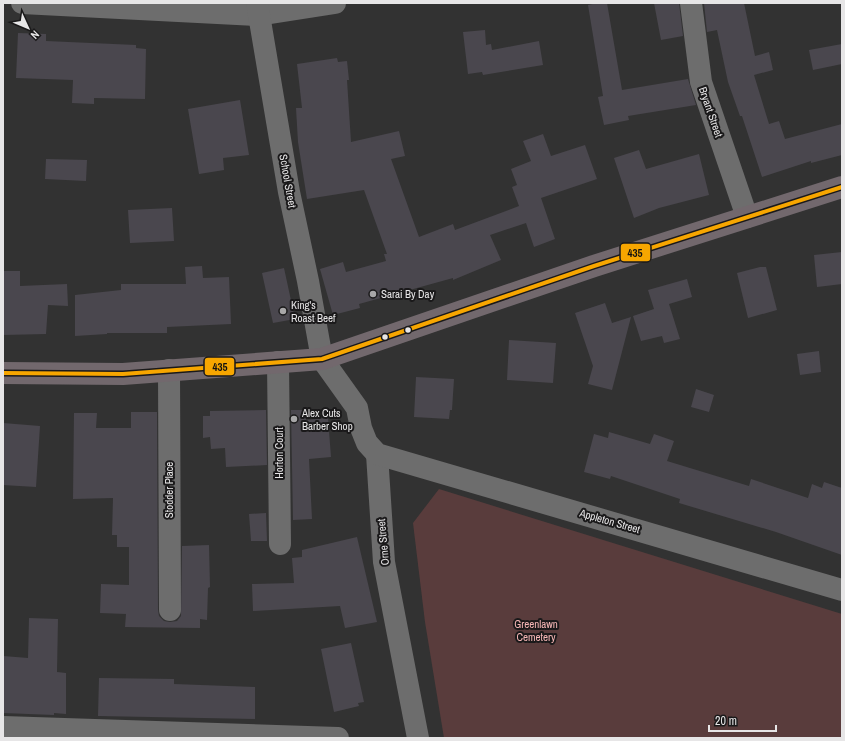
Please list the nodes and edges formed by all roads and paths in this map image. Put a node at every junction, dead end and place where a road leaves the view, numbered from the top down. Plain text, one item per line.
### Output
1 (22, 3) edge
2 (335, 3) edge
3 (691, 3) edge
4 (257, 9) edge
5 (842, 187) edge
6 (747, 217) junction
7 (322, 359) junction
8 (278, 362) junction
9 (169, 370) junction
10 (3, 374) edge
11 (377, 454) junction
12 (280, 544) dead end
13 (842, 590) edge
14 (170, 610) dead end
15 (3, 727) edge
16 (338, 738) edge
17 (418, 738) edge

1 - 4 street
2 - 4 street
3 - 6 street, Bryant Street
4 - 7 street, School Street
5 - 6 highway
6 - 7 highway
7 - 8 highway
7 - 11 street
8 - 9 highway
8 - 12 street, Horton Court
9 - 10 highway
9 - 14 street, Stodder Place
11 - 13 street, Appleton Street
11 - 17 street, Orne Street
15 - 16 street

